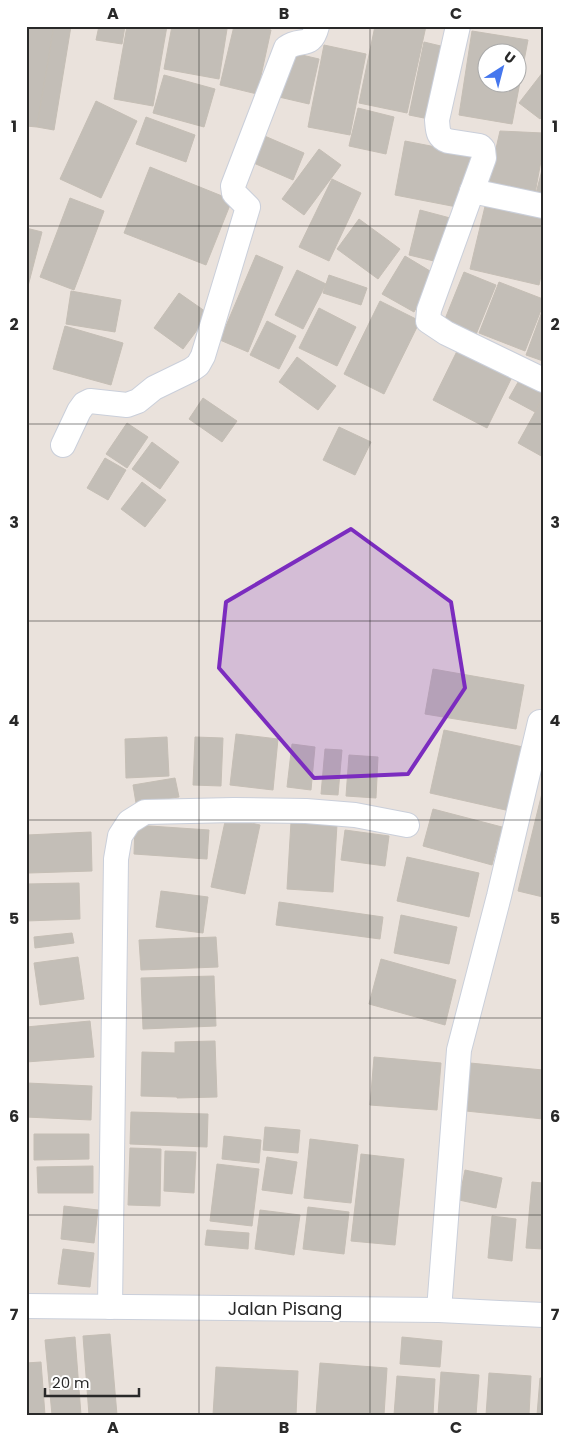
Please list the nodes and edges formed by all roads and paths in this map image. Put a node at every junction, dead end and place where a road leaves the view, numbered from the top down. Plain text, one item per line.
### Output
1 (317, 26) edge
2 (458, 26) edge
3 (472, 191) junction
4 (543, 206) edge
5 (543, 380) edge
6 (63, 445) dead end
7 (540, 722) dead end
8 (407, 825) dead end
9 (26, 1306) edge
10 (110, 1307) junction
11 (439, 1310) junction
12 (543, 1315) edge

1 - 6 street
2 - 3 street
3 - 4 street
3 - 5 street
7 - 11 street
8 - 10 street
9 - 10 street, Jalan Pisang
10 - 11 street, Jalan Pisang
11 - 12 street, Jalan Pisang

